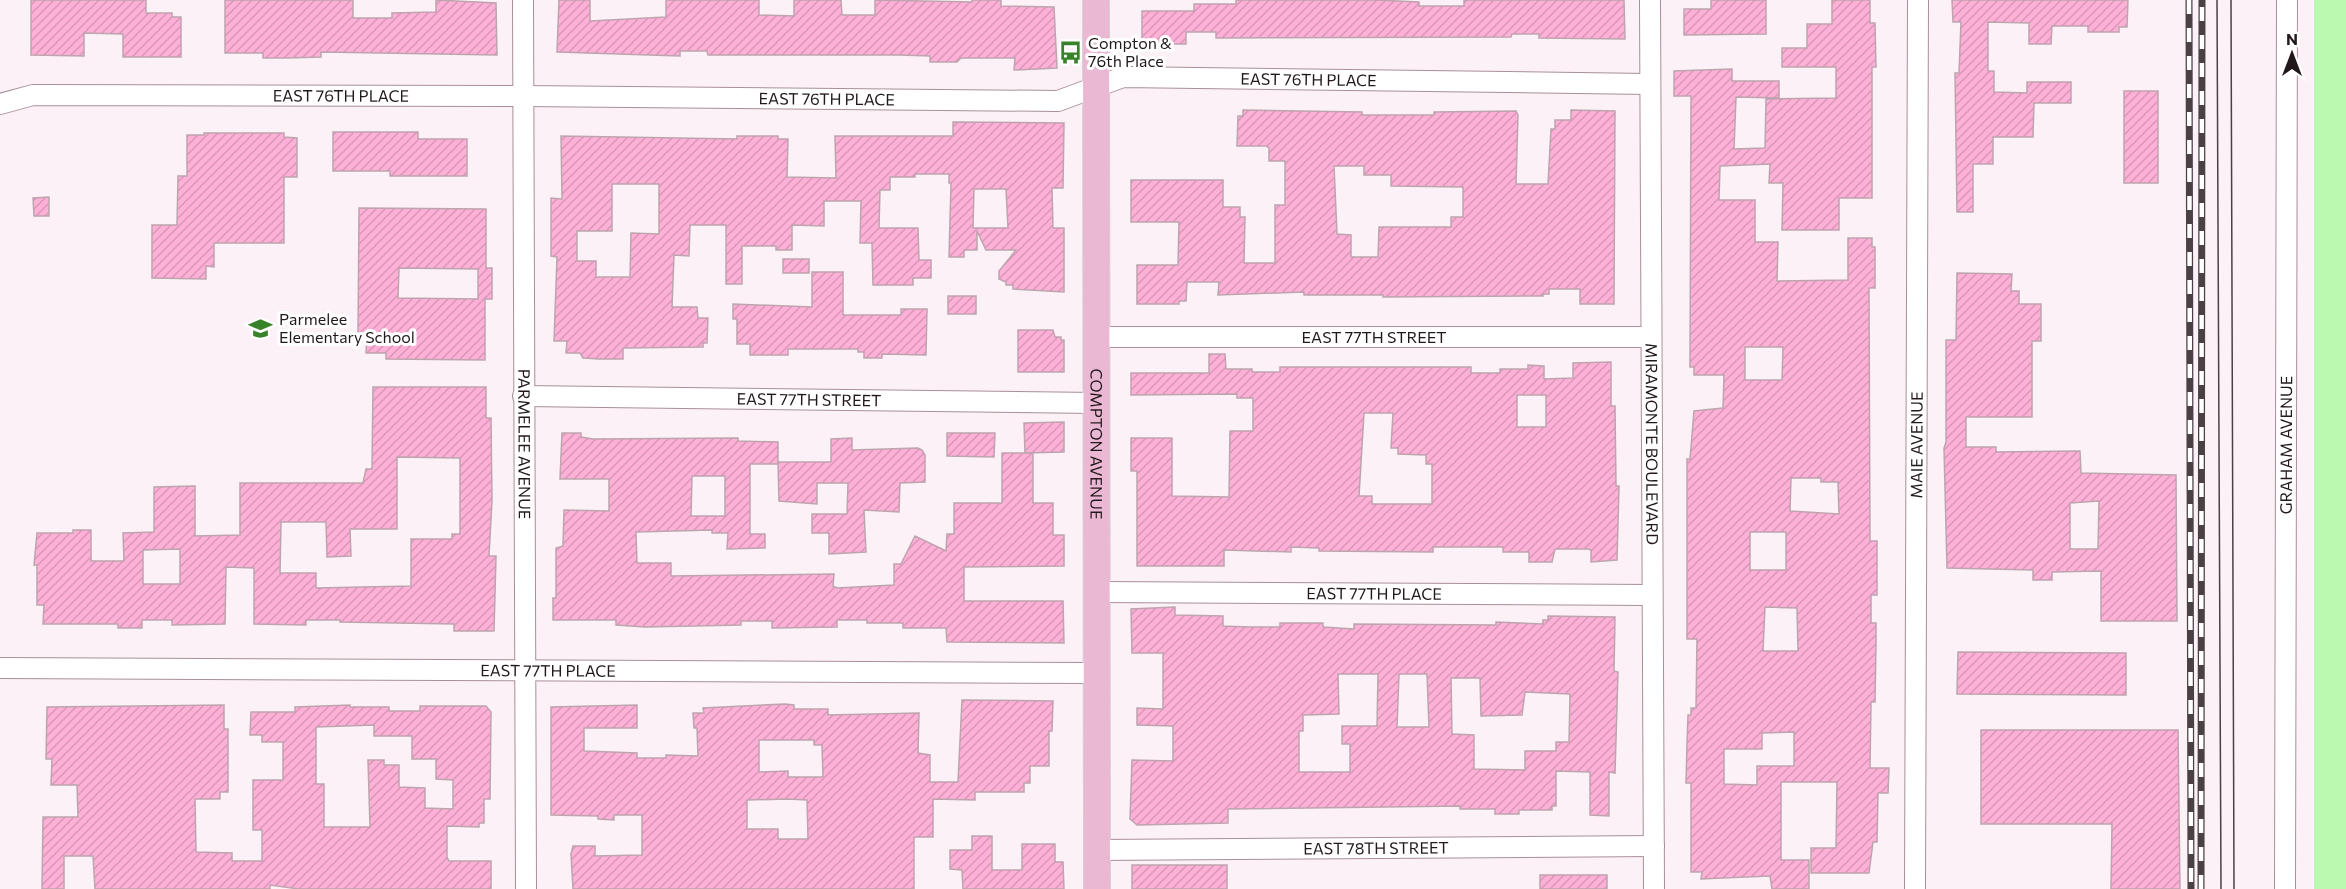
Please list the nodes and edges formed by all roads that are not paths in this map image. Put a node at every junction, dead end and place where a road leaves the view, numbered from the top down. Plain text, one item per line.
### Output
1 (523, 0) edge
2 (1096, 0) edge
3 (1650, 0) edge
4 (1918, 0) edge
5 (2287, 0) edge
6 (1649, 84) junction
7 (1096, 87) junction
8 (522, 96) junction
9 (0, 104) edge
10 (1096, 337) junction
11 (1651, 337) junction
12 (523, 396) junction
13 (1096, 403) junction
14 (1096, 592) junction
15 (1652, 595) junction
16 (0, 669) edge
17 (524, 672) junction
18 (1096, 673) junction
19 (1654, 846) junction
20 (1097, 850) junction
21 (526, 889) edge
22 (1097, 889) edge
23 (1654, 889) edge
24 (1915, 889) edge
25 (2285, 889) edge

1 - 8 street, PARMELEE AVENUE
2 - 7 main road, COMPTON AVENUE
3 - 6 street, MIRAMONTE BOULEVARD
4 - 24 street, MAIE AVENUE
5 - 25 street, GRAHAM AVENUE
6 - 7 street, EAST 76TH PLACE
6 - 11 street, MIRAMONTE BOULEVARD
7 - 8 street, EAST 76TH PLACE
7 - 10 main road, COMPTON AVENUE
8 - 9 street, EAST 76TH PLACE
8 - 12 street, PARMELEE AVENUE
10 - 11 street, EAST 77TH STREET
10 - 13 main road, COMPTON AVENUE
11 - 15 street, MIRAMONTE BOULEVARD
12 - 13 street, EAST 77TH STREET
12 - 17 street, PARMELEE AVENUE
13 - 14 main road, COMPTON AVENUE
14 - 15 street, EAST 77TH PLACE
14 - 18 main road, COMPTON AVENUE
15 - 19 street, MIRAMONTE BOULEVARD
16 - 17 street, EAST 77TH PLACE
17 - 18 street, EAST 77TH PLACE
17 - 21 street, PARMELEE AVENUE
18 - 20 main road, COMPTON AVENUE
19 - 20 street, EAST 78TH STREET
19 - 23 street, MIRAMONTE BOULEVARD
20 - 22 main road, COMPTON AVENUE

